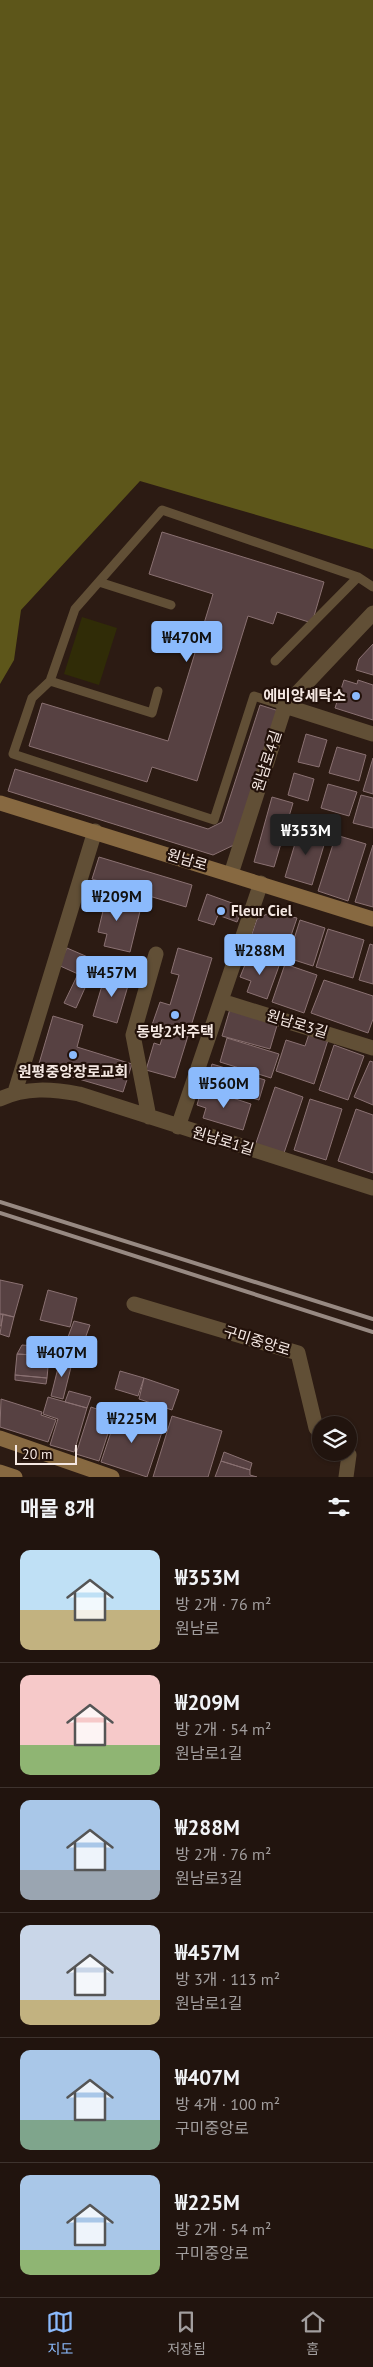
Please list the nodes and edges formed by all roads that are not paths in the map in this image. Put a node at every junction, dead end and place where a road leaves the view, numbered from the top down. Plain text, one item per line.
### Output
1 (358, 577) junction
2 (99, 582) junction
3 (373, 587) edge
4 (171, 604) dead end
5 (373, 614) edge
6 (276, 661) dead end
7 (50, 681) junction
8 (158, 691) dead end
9 (285, 706) junction
10 (373, 734) edge
11 (0, 803) edge
12 (95, 831) junction
13 (231, 874) junction
14 (261, 883) junction
15 (373, 919) edge
16 (156, 954) dead end
17 (221, 1001) junction
18 (373, 1048) edge
19 (15, 1092) junction
20 (0, 1099) edge
21 (149, 1117) junction
22 (178, 1127) junction
23 (373, 1188) edge
24 (134, 1304) dead end
25 (313, 1416) edge
26 (0, 1438) edge
27 (348, 1461) edge
28 (0, 1472) edge
29 (15, 1477) edge
30 (112, 1477) edge
31 (346, 1477) edge

1 - 2 lane
1 - 3 lane
1 - 6 lane
2 - 4 lane
2 - 7 lane
5 - 9 street, 원남로4길
7 - 8 lane
7 - 9 lane
9 - 10 street
9 - 13 street, 원남로4길
11 - 12 street, 원남로
12 - 13 street, 원남로
12 - 19 street
13 - 14 street, 원남로
14 - 15 street, 원남로
14 - 17 street
16 - 21 street
17 - 18 street, 원남로3길
17 - 22 street
19 - 20 street, 원남로1길
19 - 21 street, 원남로1길
21 - 22 street, 원남로1길
22 - 23 street, 원남로1길
24 - 25 street, 구미중앙로
26 - 30 street
27 - 31 street
28 - 29 street

